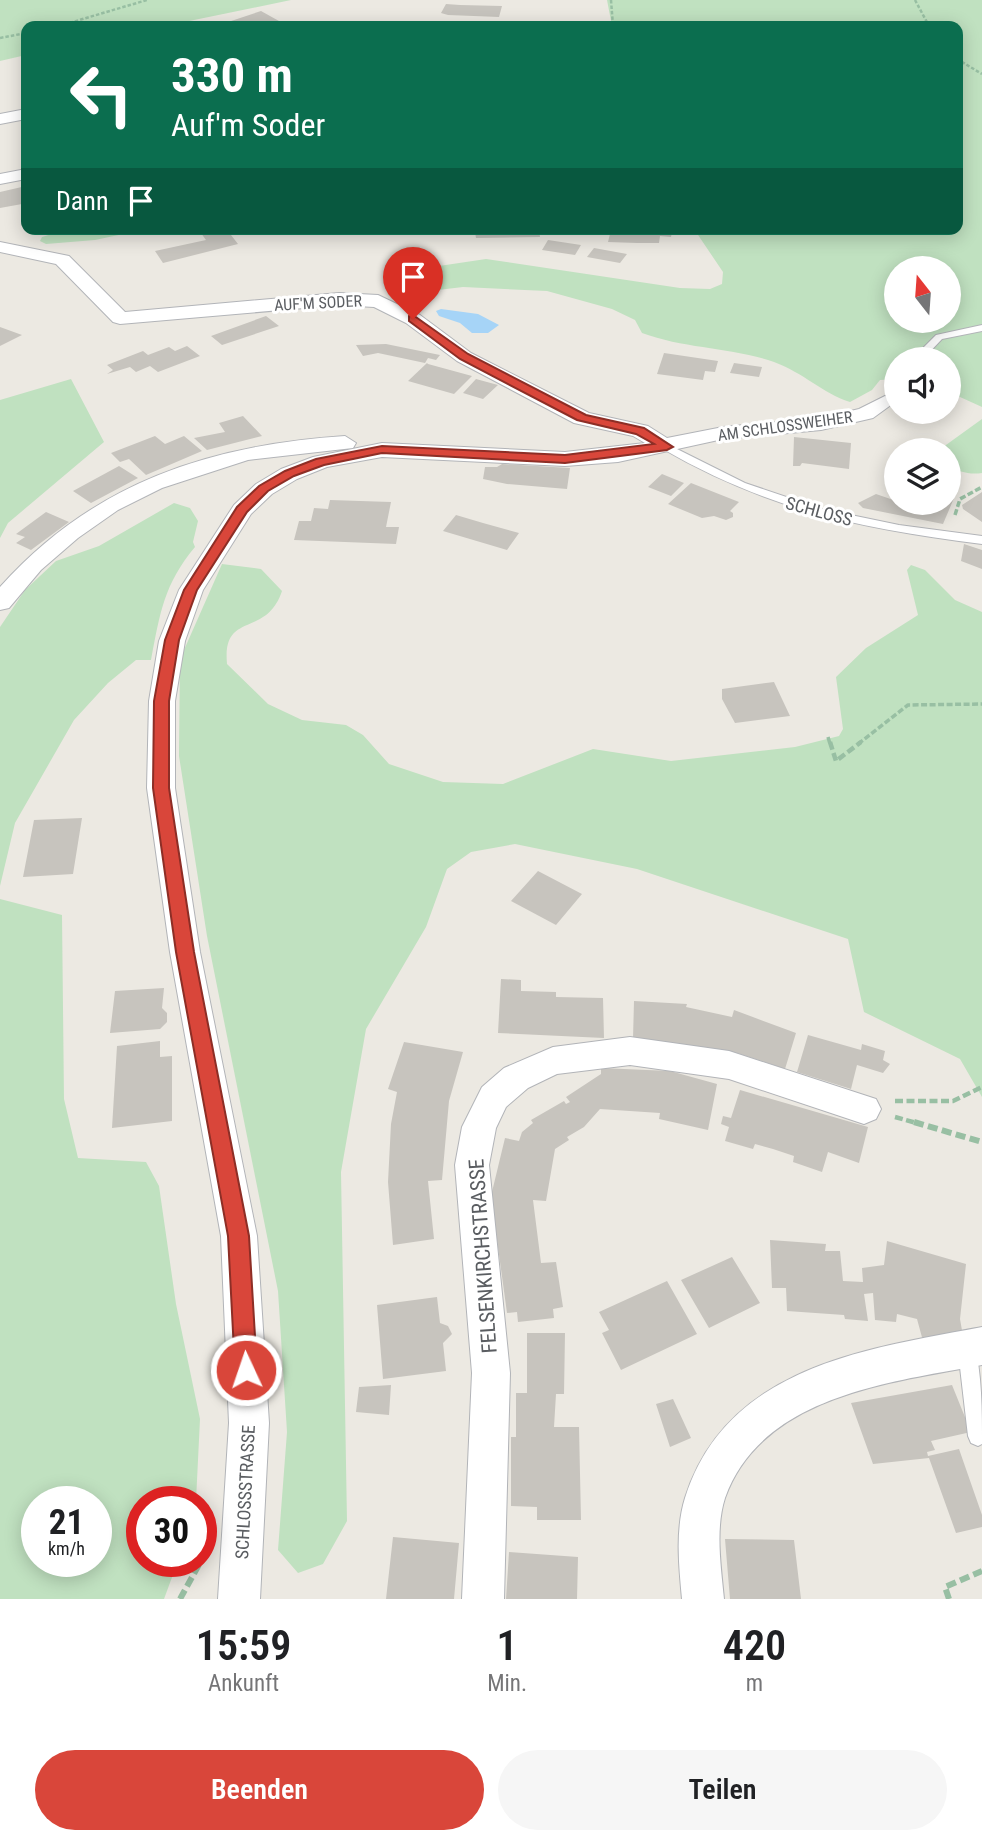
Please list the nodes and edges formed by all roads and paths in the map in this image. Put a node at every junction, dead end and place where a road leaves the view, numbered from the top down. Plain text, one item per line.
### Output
1 (147, 0) edge
2 (611, 0) edge
3 (915, 0) edge
4 (76, 21) edge
5 (613, 21) edge
6 (926, 21) edge
7 (21, 34) edge
8 (0, 38) edge
9 (963, 62) edge
10 (982, 74) edge
11 (21, 115) edge
12 (0, 119) edge
13 (21, 175) edge
14 (0, 179) edge
15 (0, 247) edge
16 (982, 328) edge
17 (929, 347) edge
18 (884, 401) edge
19 (667, 447) junction
20 (382, 450) junction
21 (982, 487) edge
22 (948, 536) junction
23 (982, 540) edge
24 (0, 602) edge
25 (982, 704) edge
26 (828, 737) dead end
27 (982, 1087) edge
28 (864, 1109) junction
29 (982, 1142) edge
30 (974, 1348) edge
31 (978, 1436) dead end
32 (982, 1571) edge
33 (192, 1577) edge
34 (180, 1599) edge
35 (239, 1599) edge
36 (483, 1599) edge
37 (703, 1599) edge
38 (949, 1599) edge

1 - 4 path
2 - 5 path
3 - 6 path
7 - 8 path
9 - 10 path
11 - 12 street
13 - 14 street
15 - 19 street, AUF'M SODER
16 - 17 lane
18 - 19 street, AM SCHLOSSWEIHER
19 - 20 street, SCHLOSSSTRASSE
19 - 22 lane, SCHLOSS
20 - 24 street
20 - 35 street, SCHLOSSSTRASSE
21 - 22 path
22 - 23 lane, SCHLOSS
25 - 26 path
27 - 28 path
28 - 29 path
28 - 36 street, FELSENKIRCHSTRASSE
30 - 31 lane
30 - 37 street
32 - 38 path
33 - 34 path

